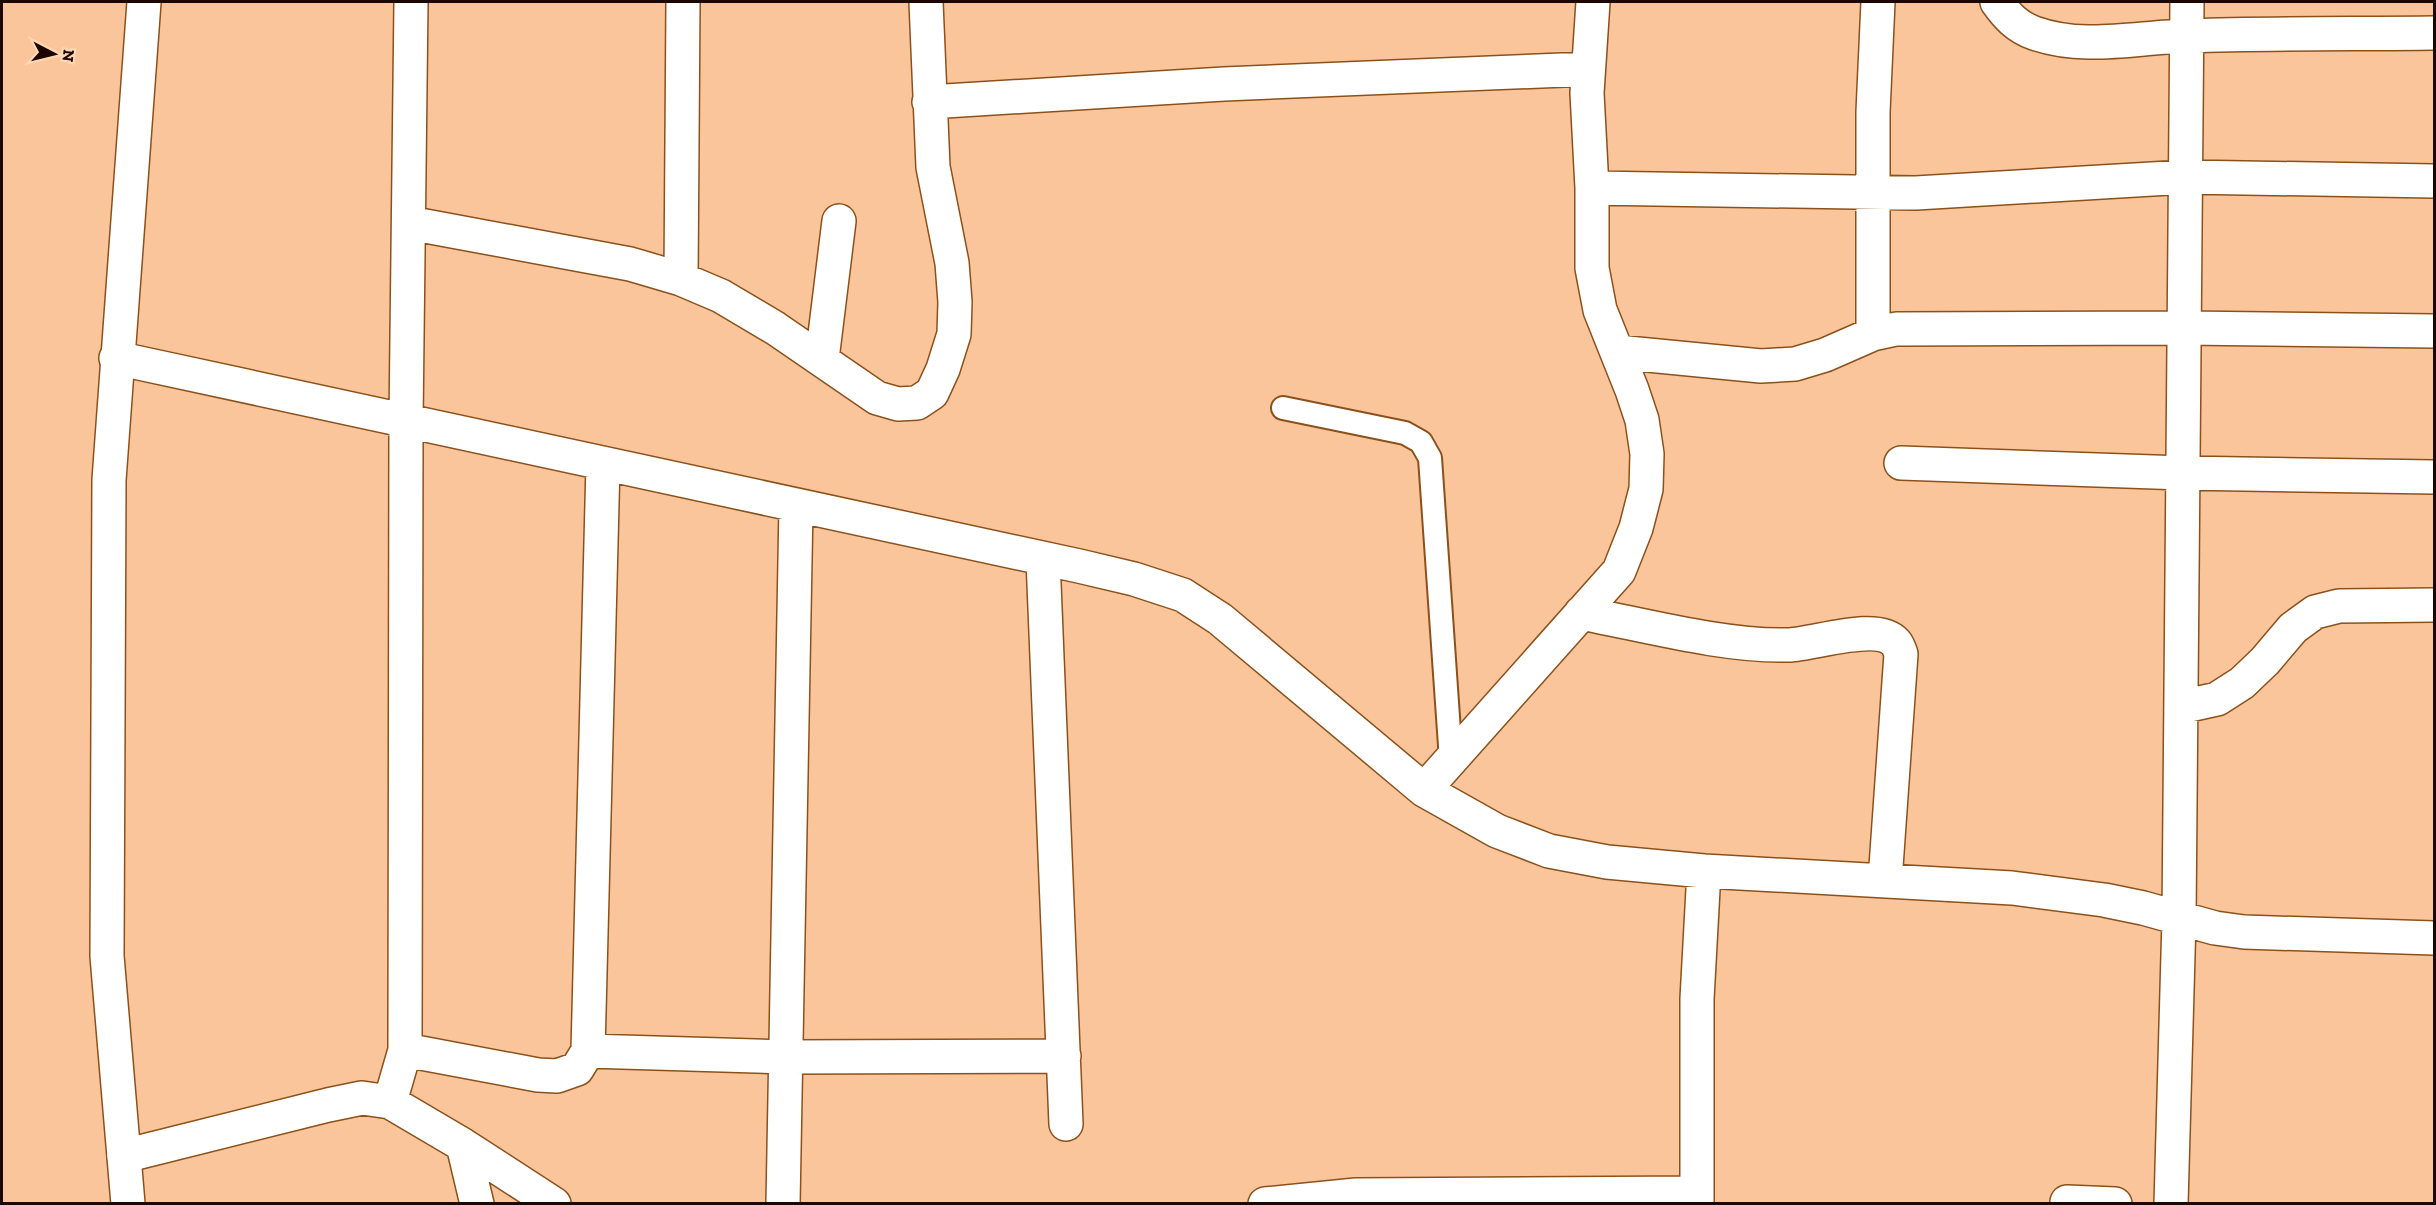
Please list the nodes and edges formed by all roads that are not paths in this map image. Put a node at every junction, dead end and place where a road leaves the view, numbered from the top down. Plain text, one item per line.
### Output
1 (144, 2) edge
2 (411, 2) edge
3 (683, 2) edge
4 (926, 2) edge
5 (1593, 2) edge
6 (1878, 2) edge
7 (1997, 2) edge
8 (2187, 2) edge
9 (2434, 33) edge
10 (2187, 36) junction
11 (1588, 69) junction
12 (929, 102) junction
13 (2186, 177) junction
14 (2434, 181) edge
15 (1592, 188) junction
16 (1874, 192) junction
17 (839, 221) dead end
18 (409, 223) junction
19 (681, 279) junction
20 (2185, 328) junction
21 (2434, 331) edge
22 (1874, 334) junction
23 (1617, 352) junction
24 (116, 358) junction
25 (822, 359) junction
26 (1283, 408) dead end
27 (406, 421) junction
28 (1901, 463) dead end
29 (603, 464) junction
30 (2183, 473) junction
31 (2434, 477) edge
32 (796, 506) junction
33 (1043, 559) junction
34 (2434, 605) edge
35 (1581, 613) junction
36 (2181, 707) junction
37 (1451, 760) junction
38 (1424, 790) junction
39 (1704, 871) junction
40 (1886, 881) junction
41 (2179, 919) junction
42 (2434, 938) edge
43 (405, 1050) junction
44 (588, 1051) junction
45 (1064, 1056) junction
46 (786, 1057) junction
47 (390, 1102) junction
48 (1066, 1124) dead end
49 (463, 1145) junction
50 (124, 1156) junction
51 (1697, 1198) edge
52 (1356, 1199) edge
53 (2067, 1202) edge
54 (128, 1203) edge
55 (477, 1203) edge
56 (554, 1203) edge
57 (783, 1203) edge
58 (1264, 1203) edge
59 (2115, 1203) edge
60 (2171, 1203) edge

1 - 24 street
2 - 18 street
3 - 19 street
4 - 12 street
5 - 11 street
6 - 16 street
7 - 10 street
8 - 10 street
9 - 10 street
10 - 13 street
11 - 12 street
11 - 15 street
12 - 25 street
13 - 14 street
13 - 16 street
13 - 20 street
15 - 16 street
15 - 23 street
16 - 22 street
17 - 25 street
18 - 19 street
18 - 27 street
19 - 25 street
20 - 21 street
20 - 22 street
20 - 30 street
22 - 23 street
23 - 35 street
24 - 27 street
24 - 50 street
26 - 37 lane
27 - 29 street
27 - 43 street
28 - 30 street
29 - 32 street
29 - 44 street
30 - 31 street
30 - 36 street
32 - 33 street
32 - 46 street
33 - 38 street
33 - 45 street
34 - 36 street
35 - 37 street
35 - 40 street
36 - 41 street
37 - 38 street
38 - 39 street
39 - 40 street
39 - 51 street
40 - 41 street
41 - 42 street
41 - 60 street
43 - 44 street
43 - 47 street
44 - 46 street
45 - 46 street
45 - 48 street
46 - 57 street
47 - 49 street
47 - 50 street
49 - 55 street
49 - 56 street
50 - 54 street
51 - 52 street
52 - 58 street
53 - 59 street

